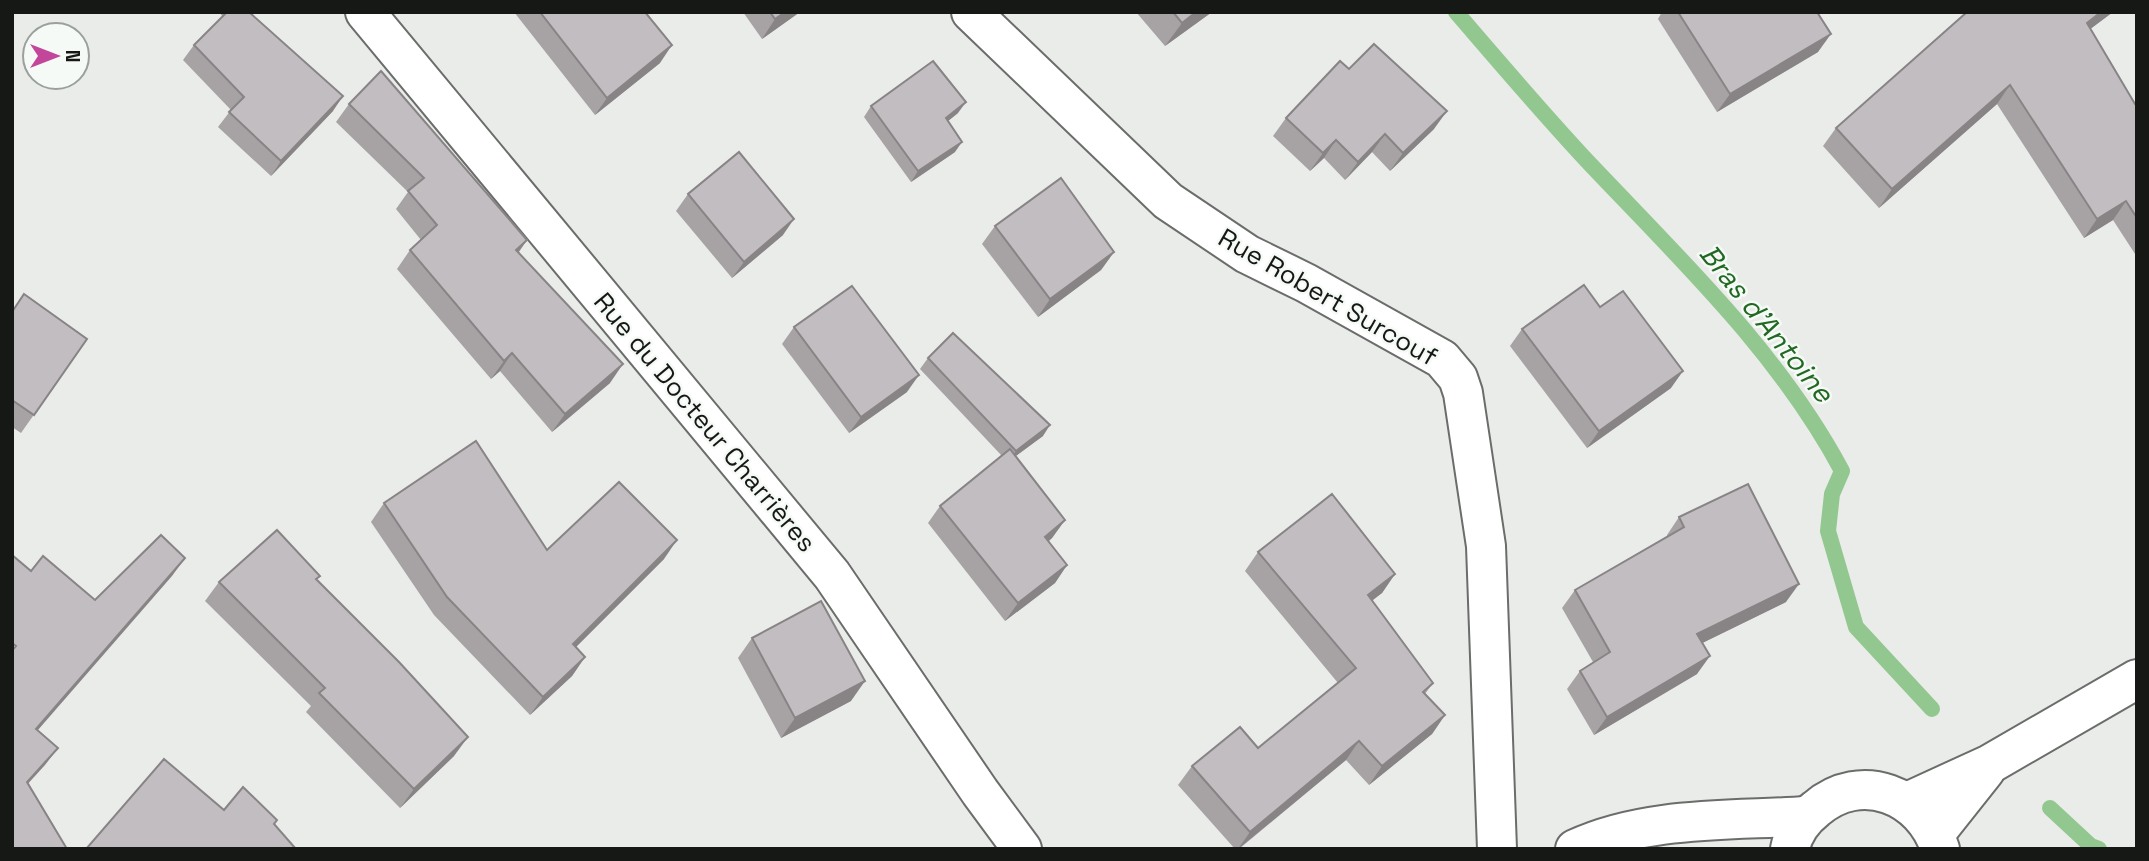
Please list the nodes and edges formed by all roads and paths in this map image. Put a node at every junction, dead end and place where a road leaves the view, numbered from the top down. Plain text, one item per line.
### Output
1 (365, 12) edge
2 (971, 12) edge
3 (2137, 679) edge
4 (1990, 764) junction
5 (1907, 803) junction
6 (1706, 822) junction
7 (1798, 832) edge
8 (1938, 841) edge
9 (1022, 849) edge
10 (1497, 849) edge
11 (1575, 849) edge
12 (1754, 849) edge

1 - 9 street, Rue du Docteur Charrières
2 - 10 street, Rue Robert Surcouf
3 - 4 street
4 - 5 street
4 - 8 street
5 - 7 street
5 - 8 street
6 - 7 street
6 - 11 street
6 - 12 street

